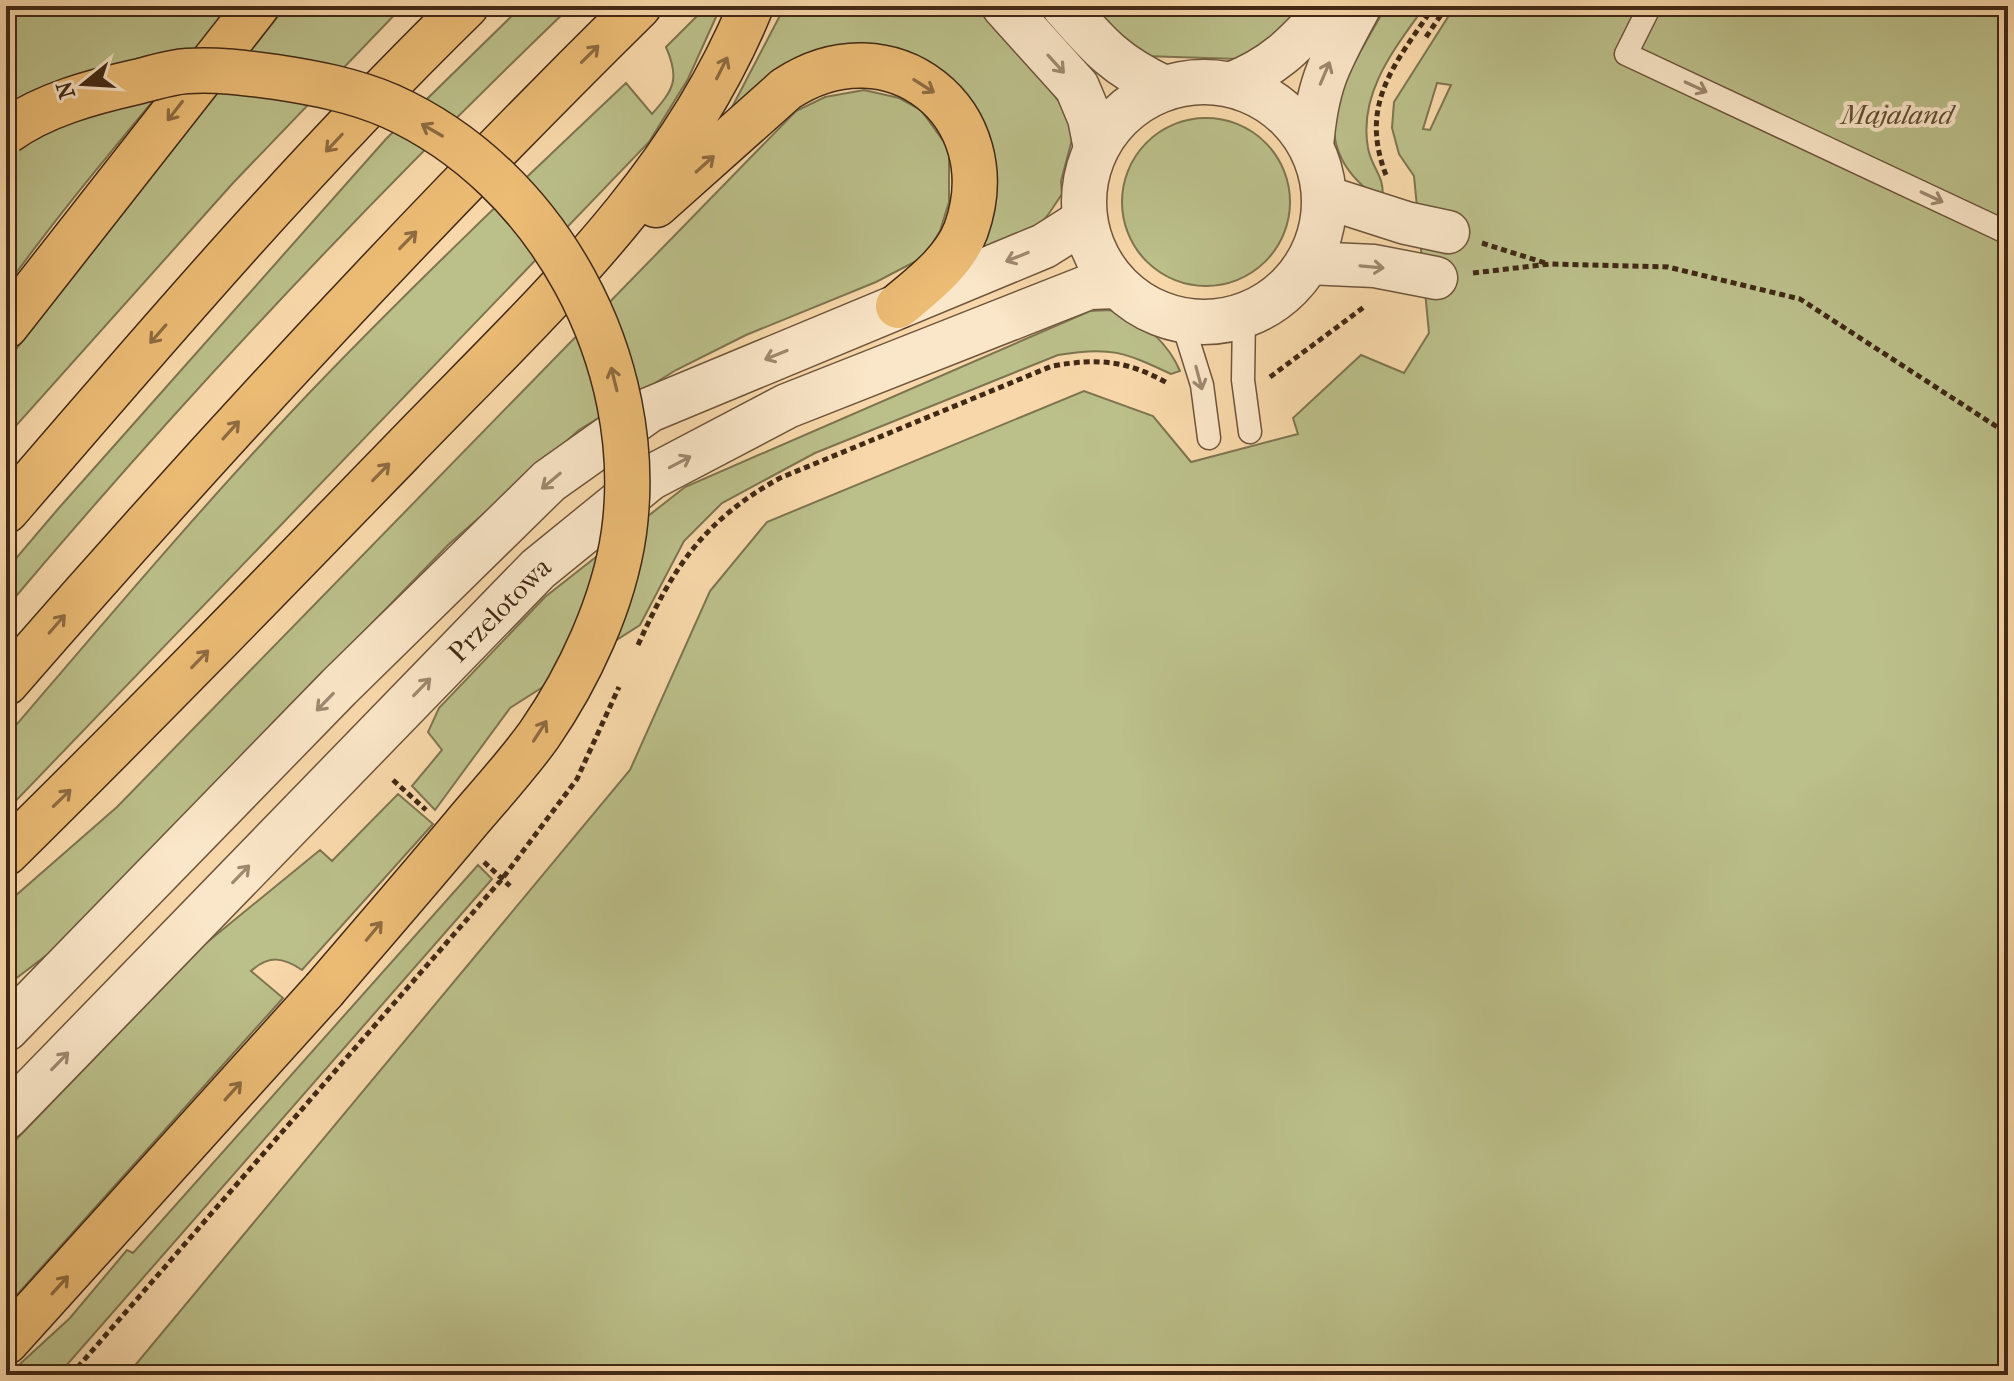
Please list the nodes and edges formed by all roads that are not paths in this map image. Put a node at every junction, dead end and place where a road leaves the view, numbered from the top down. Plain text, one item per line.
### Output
1 (257, 6) edge
2 (466, 6) edge
3 (639, 6) edge
4 (751, 6) edge
5 (1004, 6) edge
6 (1064, 6) edge
7 (1330, 6) edge
8 (1360, 6) edge
9 (1650, 6) edge
10 (1230, 84) junction
11 (1164, 88) junction
12 (6, 132) edge
13 (1312, 147) junction
14 (1096, 148) junction
15 (1325, 197) junction
16 (1085, 220) junction
17 (1448, 232) road end
18 (2008, 233) edge
19 (1308, 263) junction
20 (579, 267) junction
21 (1436, 278) road end
22 (1117, 286) junction
23 (898, 306) junction
24 (1244, 316) junction
25 (1182, 321) junction
26 (6, 326) edge
27 (1250, 432) dead end
28 (1209, 438) dead end
29 (6, 511) edge
30 (6, 683) edge
31 (6, 853) edge
32 (6, 1029) edge
33 (6, 1117) edge
34 (6, 1342) edge

1 -> 26 highway
2 -> 29 highway
30 -> 3 highway
20 -> 4 highway
5 -> 14 street
6 - 11 street
7 - 10 street
13 -> 8 street
9 -> 18 lane
10 - 11 street
10 - 13 street
11 - 14 street
34 -> 12 highway, bridge
13 - 15 street
14 - 16 street
15 - 17 street
15 - 19 street
16 - 22 street
16 -> 23 street, Przelotowa
19 -> 21 street
19 - 24 street
20 -> 23 highway
31 -> 20 highway
22 - 25 street
33 -> 22 street, Przelotowa
23 -> 32 street, Przelotowa
24 - 25 street
24 - 27 lane
25 -> 28 lane

